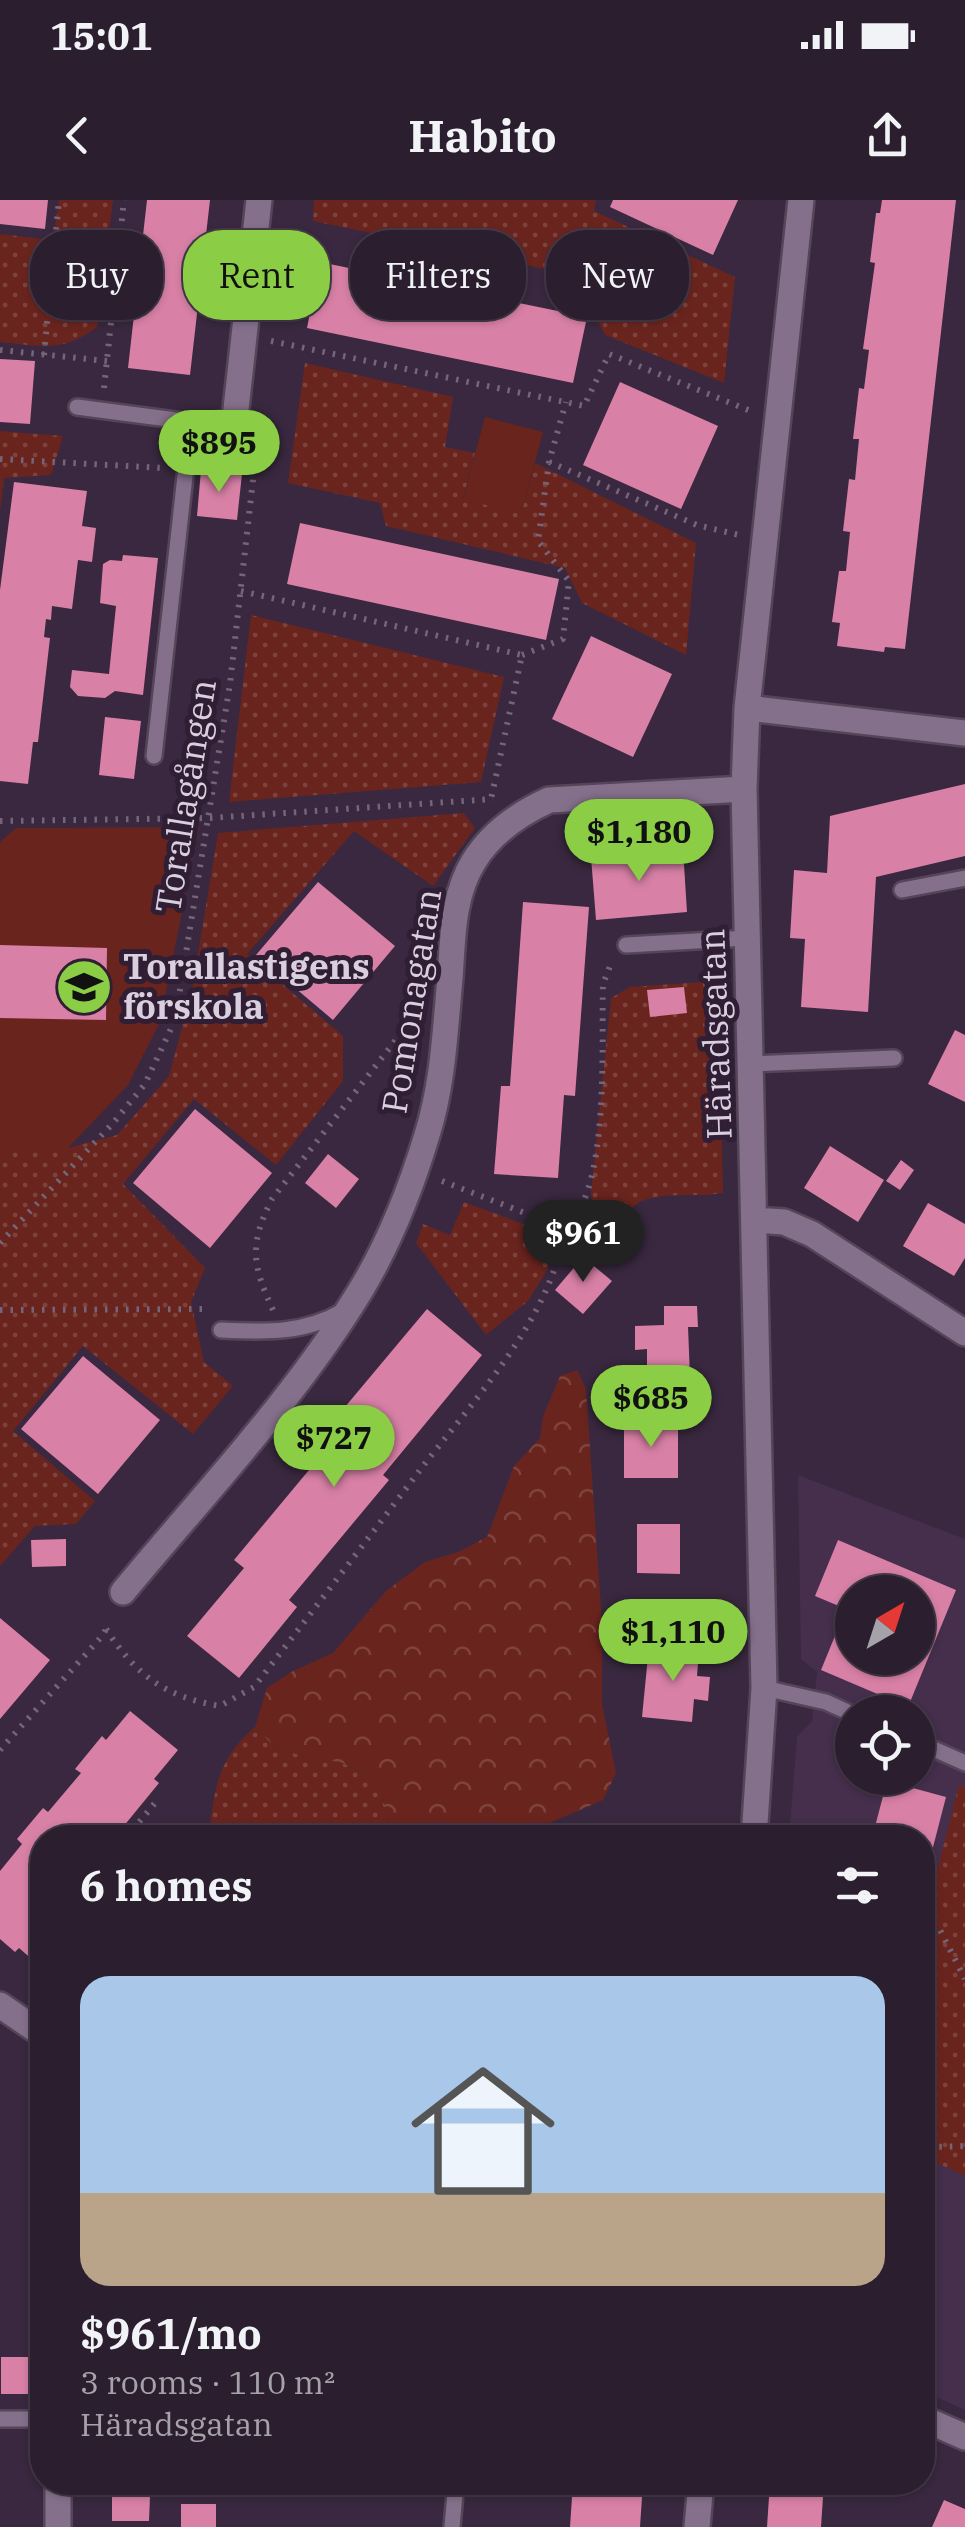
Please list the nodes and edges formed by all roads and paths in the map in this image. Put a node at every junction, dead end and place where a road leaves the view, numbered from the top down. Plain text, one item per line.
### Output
1 (59, 200) edge
2 (124, 200) edge
3 (259, 200) edge
4 (801, 200) edge
5 (244, 336) junction
6 (0, 350) edge
7 (44, 354) junction
8 (107, 361) junction
9 (566, 402) junction
10 (77, 407) dead end
11 (102, 410) junction
12 (235, 418) junction
13 (191, 422) junction
14 (778, 422) junction
15 (0, 459) edge
16 (549, 462) junction
17 (186, 470) junction
18 (765, 541) junction
19 (241, 591) junction
20 (522, 655) junction
21 (748, 708) junction
22 (965, 733) edge
23 (154, 756) dead end
24 (744, 789) junction
25 (491, 799) junction
26 (549, 800) junction
27 (210, 818) junction
28 (0, 821) edge
29 (965, 878) edge
30 (902, 890) dead end
31 (748, 938) junction
32 (626, 945) joint
33 (450, 970) junction
34 (894, 1058) dead end
35 (752, 1064) junction
36 (446, 1169) dead end
37 (756, 1220) junction
38 (564, 1228) junction
39 (0, 1243) edge
40 (257, 1308) dead end
41 (272, 1308) junction
42 (349, 1308) junction
43 (0, 1310) edge
44 (212, 1310) dead end
45 (221, 1330) dead end
46 (283, 1331) junction
47 (965, 1333) edge
48 (124, 1592) joint
49 (106, 1629) junction
50 (764, 1688) junction
51 (835, 1706) edge
52 (0, 1750) edge
53 (935, 1750) edge
54 (965, 1763) edge
55 (155, 1802) dead end
56 (136, 1825) edge
57 (755, 1825) edge
58 (935, 1927) edge
59 (965, 1979) edge
60 (0, 2004) edge
61 (30, 2025) edge
62 (935, 2146) edge
63 (965, 2146) edge
64 (0, 2419) edge
65 (30, 2419) edge
66 (935, 2424) edge
67 (965, 2438) edge
68 (58, 2495) edge
69 (455, 2495) edge
70 (700, 2495) edge
71 (58, 2527) edge
72 (452, 2527) edge
73 (696, 2527) edge

1 - 7 path
2 - 8 path
3 - 5 street
4 - 14 street, Häradsgatan
5 - 9 path
5 - 12 street
6 - 7 path
7 - 8 path
8 - 11 path
9 - 14 path
9 - 16 path
10 - 11 lane
11 - 13 lane
12 - 13 lane
12 - 19 path, Torallagången
13 - 17 lane
14 - 18 street, Häradsgatan
15 - 17 path
16 - 18 path
16 - 20 path
17 - 23 lane
18 - 21 street, Häradsgatan
19 - 20 path
19 - 27 path, Torallagången
20 - 25 path
21 - 22 street
21 - 24 street, Häradsgatan
24 - 26 street, Pomonagatan
24 - 31 street, Häradsgatan
25 - 26 path
25 - 27 path
26 - 33 street, Pomonagatan
27 - 28 path
27 - 39 path, Torallagången
29 - 30 lane
31 - 32 lane
31 - 35 street, Häradsgatan
32 - 38 path
33 - 41 path
33 - 42 street, Pomonagatan
34 - 35 lane
35 - 37 street, Häradsgatan
36 - 38 path
37 - 47 street
37 - 50 street, Häradsgatan
38 - 49 path
40 - 41 path
41 - 46 path
42 - 46 lane
42 - 48 street, Pomonagatan
43 - 44 path
45 - 46 lane
48 - 49 path
49 - 52 path
50 - 51 lane
50 - 57 street, Häradsgatan
53 - 54 lane
55 - 56 path
58 - 59 path
60 - 61 street
62 - 63 path
64 - 65 lane
66 - 67 street
68 - 71 street
69 - 72 lane
70 - 73 street

